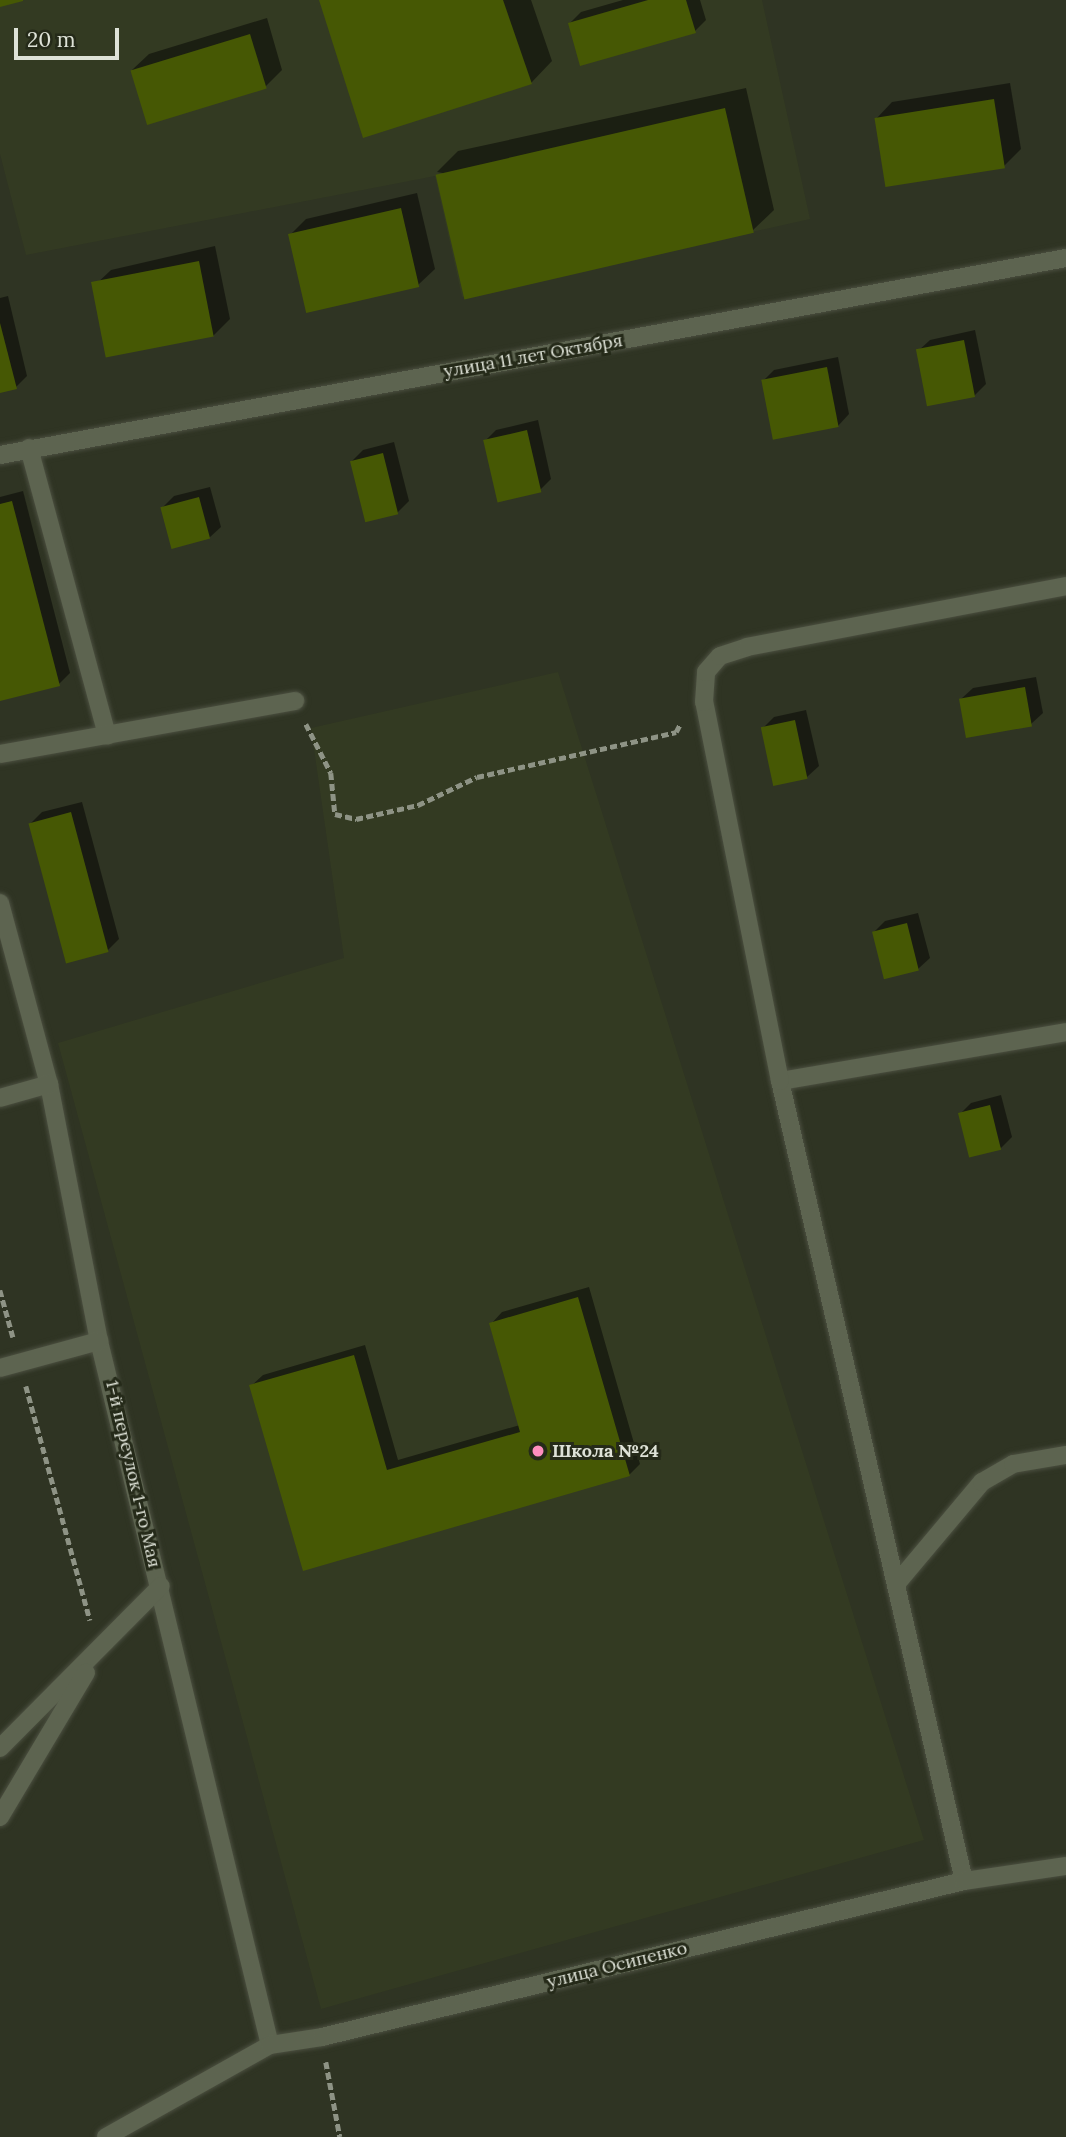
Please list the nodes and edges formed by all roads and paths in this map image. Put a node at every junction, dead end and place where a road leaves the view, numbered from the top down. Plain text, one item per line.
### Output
1 (1066, 258) edge
2 (29, 448) junction
3 (0, 455) edge
4 (1066, 586) edge
5 (295, 701) joint
6 (682, 720) dead end
7 (107, 736) junction
8 (0, 754) edge
9 (0, 903) edge
10 (1066, 1032) edge
11 (780, 1081) junction
12 (49, 1084) junction
13 (0, 1098) edge
14 (0, 1290) edge
15 (99, 1341) junction
16 (20, 1363) junction
17 (0, 1368) edge
18 (1066, 1455) edge
19 (898, 1581) junction
20 (161, 1586) junction
21 (99, 1652) junction
22 (0, 1748) edge
23 (0, 1817) edge
24 (1066, 1866) edge
25 (964, 1881) junction
26 (322, 2036) junction
27 (270, 2045) junction
28 (106, 2137) edge
29 (340, 2137) edge

1 - 2 street, улица 11 лет Октября
2 - 3 street, улица 11 лет Октября
2 - 7 street
4 - 11 street
5 - 6 path
5 - 7 street
7 - 8 street
9 - 12 street, 1-й переулок 1-го Мая
10 - 11 street
11 - 19 street
12 - 13 street
12 - 15 street, 1-й переулок 1-го Мая
14 - 16 path
15 - 16 street
15 - 20 street, 1-й переулок 1-го Мая
16 - 17 street
16 - 21 path
18 - 19 street
19 - 25 street
20 - 21 street
20 - 27 street, 1-й переулок 1-го Мая
21 - 22 street
21 - 23 street
24 - 25 street, улица Осипенко
25 - 26 street, улица Осипенко
26 - 27 street, улица Осипенко
26 - 29 path
27 - 28 street, улица Осипенко

